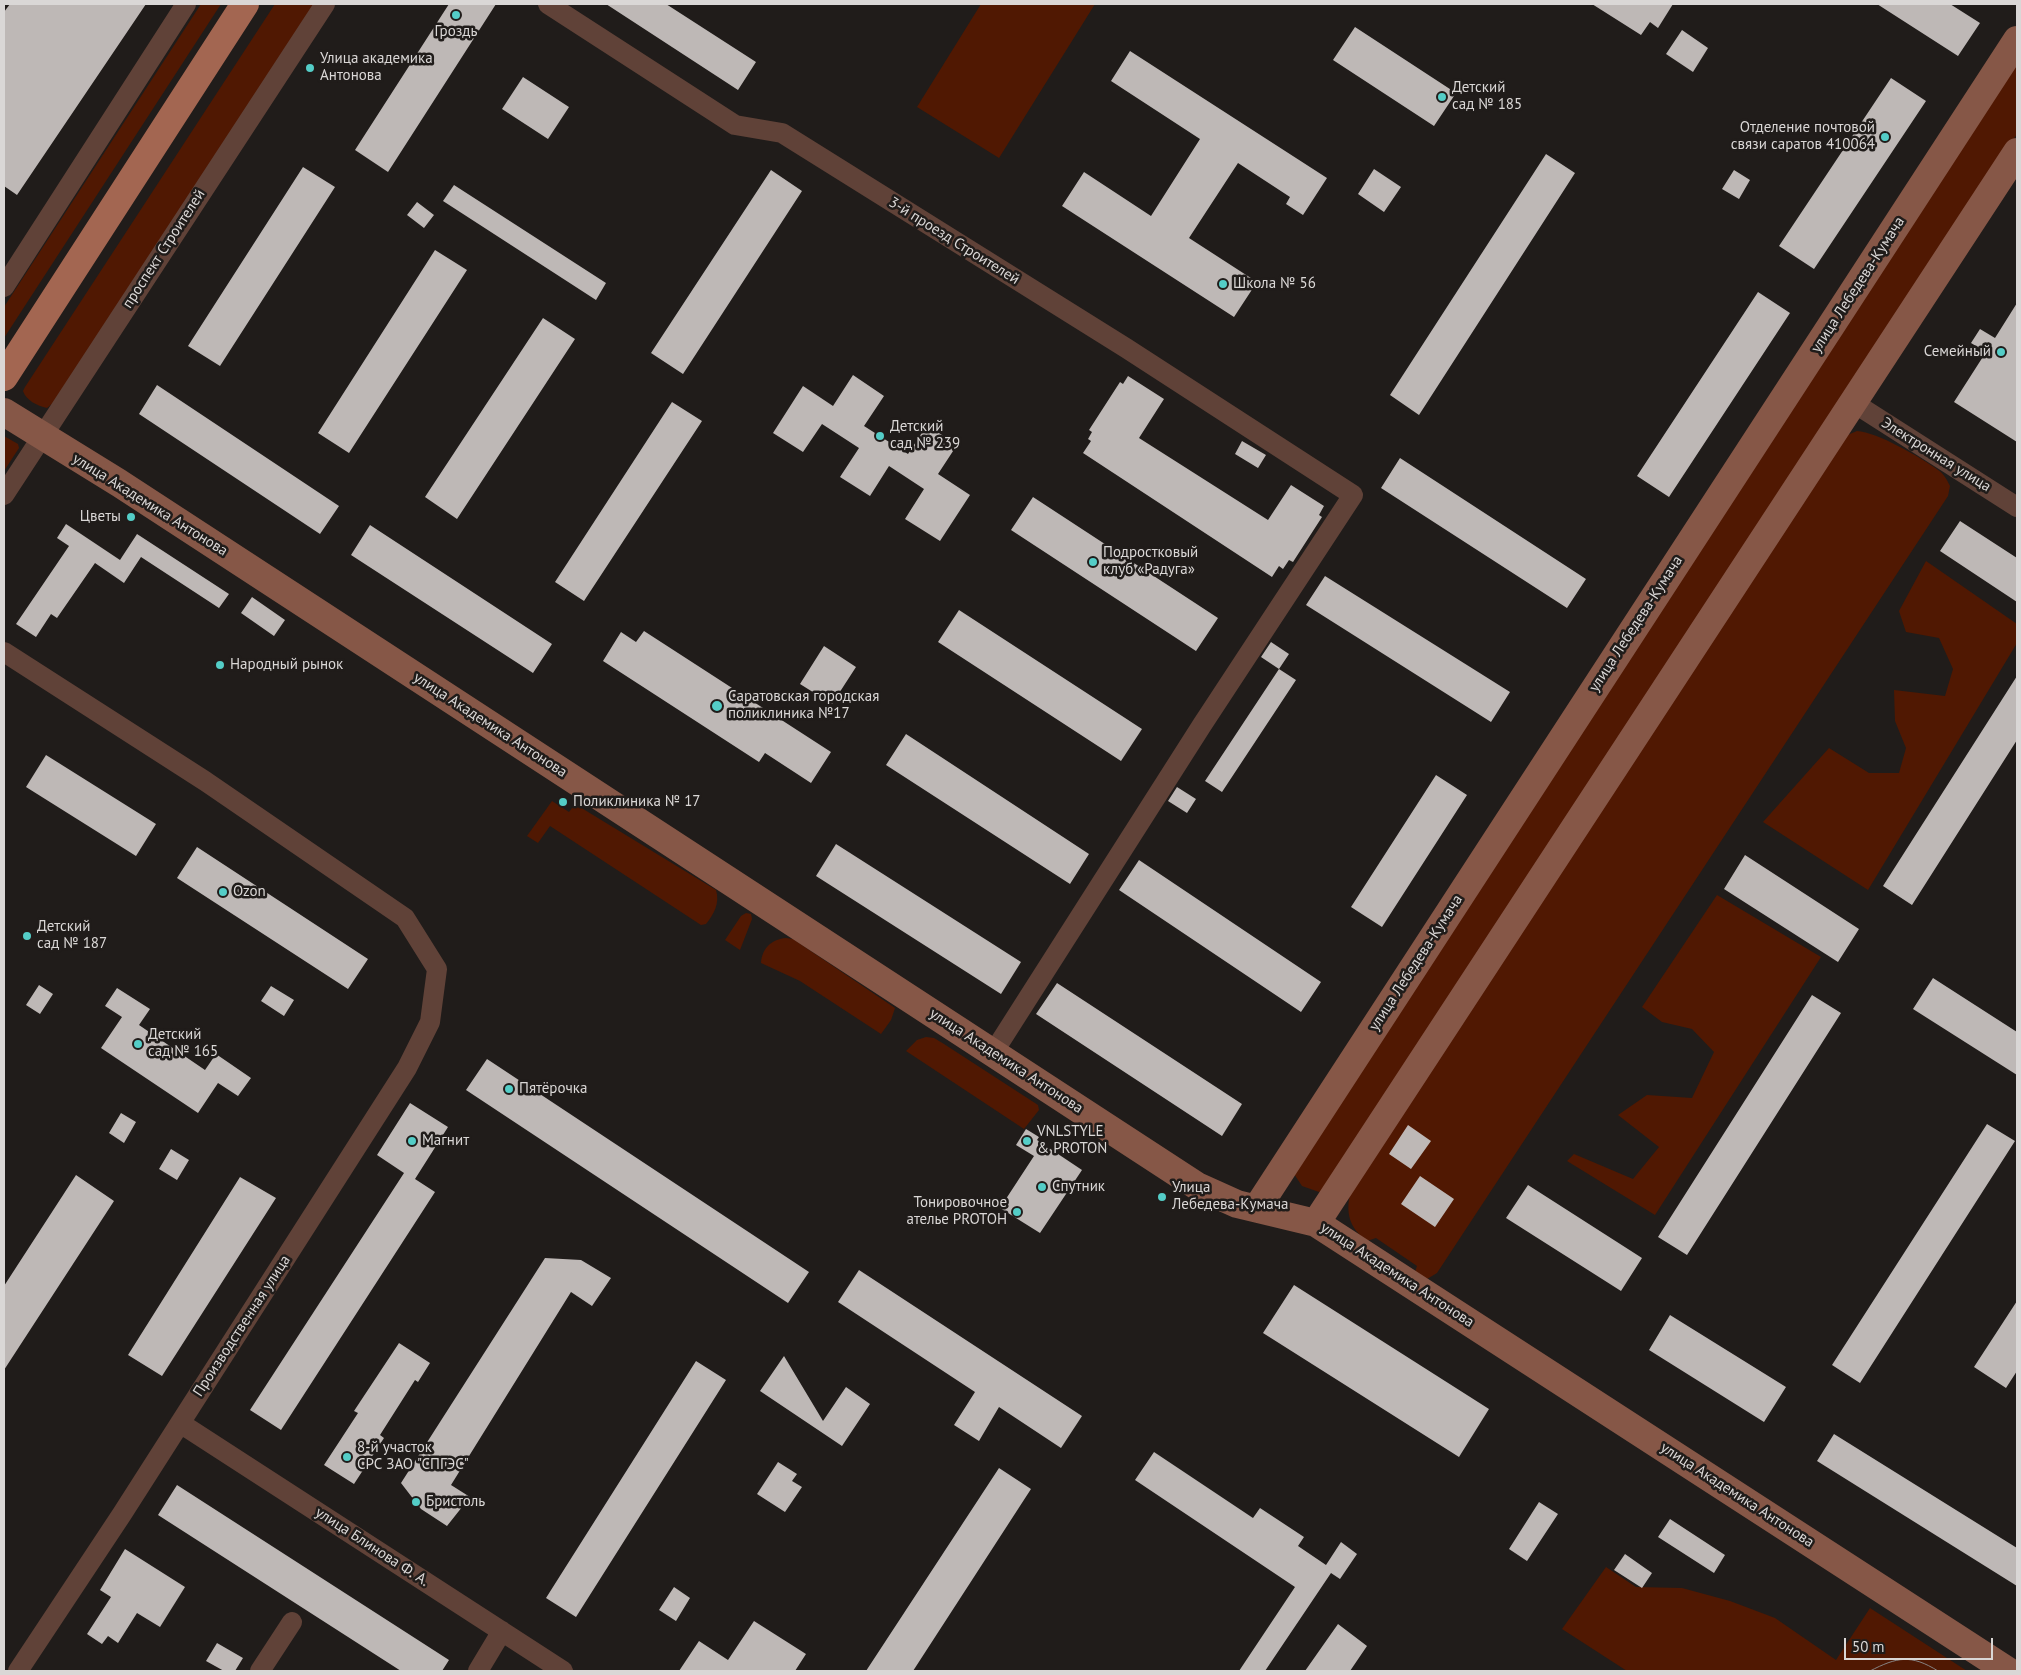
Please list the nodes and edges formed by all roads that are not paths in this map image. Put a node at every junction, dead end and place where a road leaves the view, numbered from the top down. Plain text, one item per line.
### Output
1 (186, 4) edge
2 (246, 4) edge
3 (325, 4) edge
4 (548, 4) edge
5 (2017, 40) edge
6 (2017, 152) edge
7 (4, 287) edge
8 (4, 377) edge
9 (1854, 403) junction
10 (4, 412) edge
11 (41, 437) junction
12 (4, 495) edge
13 (2017, 507) edge
14 (4, 652) edge
15 (994, 1053) junction
16 (1257, 1208) junction
17 (1316, 1223) junction
18 (180, 1423) junction
19 (292, 1622) dead end
20 (502, 1631) junction
21 (18, 1671) edge
22 (260, 1671) edge
23 (478, 1671) edge
24 (563, 1671) edge
25 (2008, 1671) edge

1 - 7 street
2 - 8 main road
3 - 11 street, проспект Строителей
4 - 15 street, 3-й проезд Строителей
5 - 16 street, улица Лебедева-Кумача
6 - 9 street
9 - 13 street, Электронная улица
9 - 17 street
10 - 11 street, улица Академика Антонова
11 - 12 street, проспект Строителей
11 - 15 street, улица Академика Антонова
14 - 18 street, Производственная улица
15 - 16 street, улица Академика Антонова
16 - 17 street, улица Академика Антонова
17 - 25 street, улица Академика Антонова
18 - 20 street, улица Блинова Ф. А.
18 - 21 street, Производственная улица
19 - 22 street
20 - 23 street
20 - 24 street, улица Блинова Ф. А.

